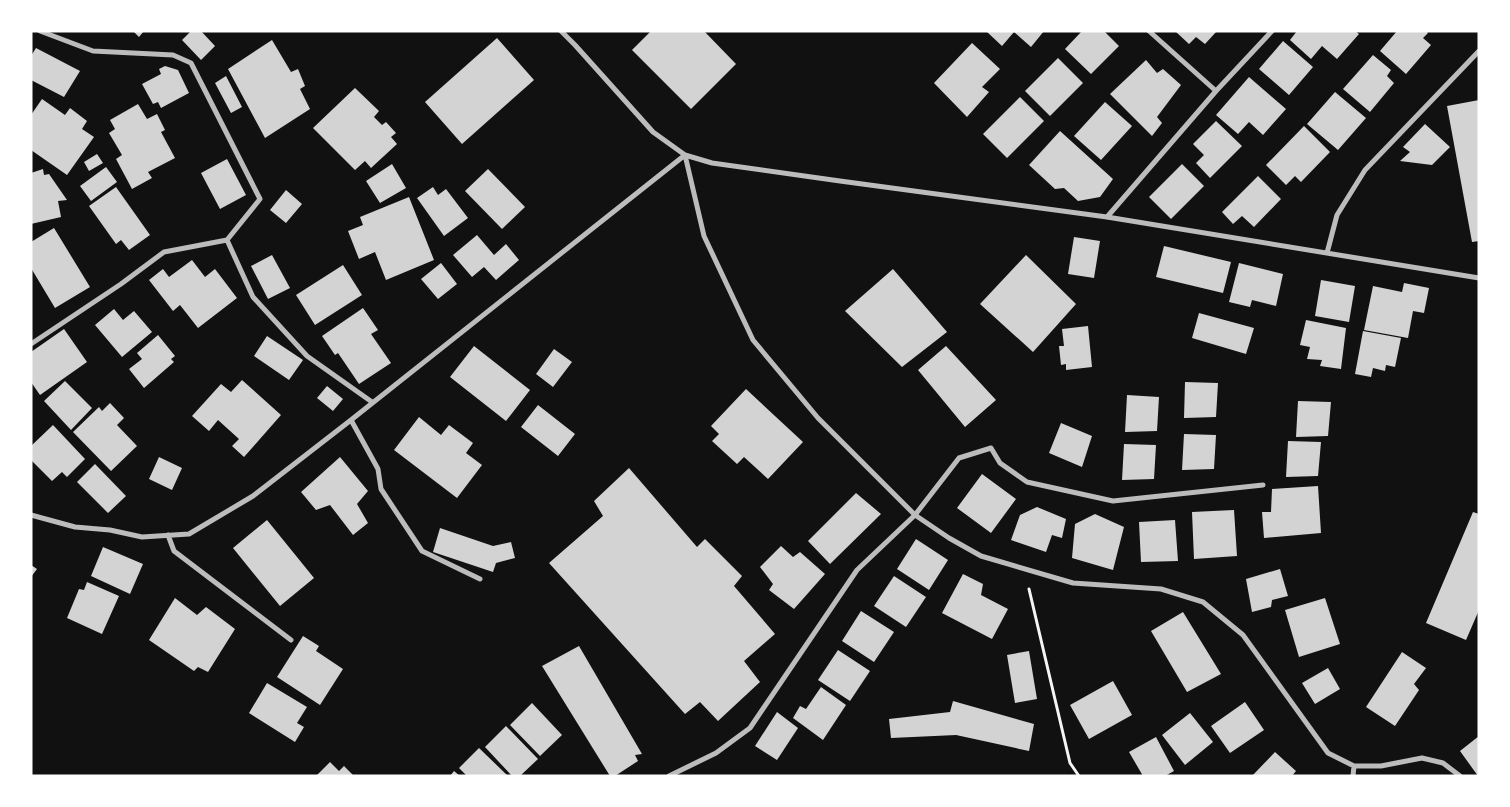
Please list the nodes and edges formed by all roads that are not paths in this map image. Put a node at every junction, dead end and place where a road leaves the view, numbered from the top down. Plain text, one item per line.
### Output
1 (40, 31) edge
2 (561, 31) edge
3 (1149, 31) edge
4 (1272, 31) edge
5 (1479, 51) edge
6 (1216, 91) junction
7 (684, 155) junction
8 (1107, 217) junction
9 (228, 240) junction
10 (1327, 253) junction
11 (1479, 278) edge
12 (31, 344) edge
13 (372, 402) junction
14 (351, 420) junction
15 (1263, 485) dead end
16 (31, 515) edge
17 (915, 515) junction
18 (168, 536) junction
19 (480, 579) dead end
20 (291, 640) dead end
21 (1354, 766) junction
22 (669, 776) edge
23 (1352, 776) edge
24 (1460, 776) edge

1 - 9 street
2 - 7 street
3 - 6 street
4 - 6 street
5 - 10 street
6 - 8 street
7 - 8 street
7 - 13 street
7 - 17 street
8 - 10 street
9 - 12 street
9 - 13 street
10 - 11 street
13 - 14 street
14 - 18 street
14 - 19 street
15 - 17 street
16 - 18 street
17 - 21 street
17 - 22 street
18 - 20 street
21 - 23 street
21 - 24 street

